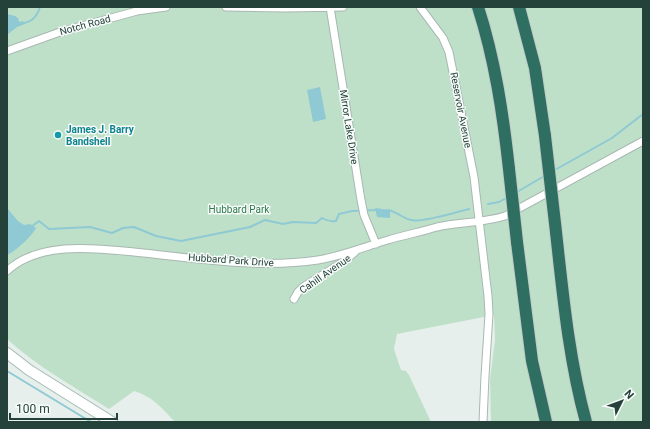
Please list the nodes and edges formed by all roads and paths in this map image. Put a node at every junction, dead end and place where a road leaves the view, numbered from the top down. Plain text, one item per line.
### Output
1 (166, 7) edge
2 (226, 7) edge
3 (330, 7) edge
4 (343, 7) edge
5 (420, 7) edge
6 (478, 7) edge
7 (519, 7) edge
8 (7, 51) edge
9 (643, 141) edge
10 (479, 222) junction
11 (376, 244) junction
12 (358, 250) junction
13 (7, 271) edge
14 (294, 299) dead end
15 (7, 353) edge
16 (112, 422) edge
17 (484, 422) edge
18 (546, 422) edge
19 (586, 422) edge

1 - 8 street, Notch Road
2 - 3 street
3 - 4 street
3 - 11 street, Mirror Lake Drive
5 - 10 street, Reservoir Avenue
6 - 18 highway, bridge
7 - 19 highway, bridge
9 - 10 street
10 - 11 street, Hubbard Park Drive
10 - 17 street, Reservoir Avenue
11 - 12 street, Hubbard Park Drive
12 - 13 street, Hubbard Park Drive
12 - 14 street, Cahill Avenue
15 - 16 main road

